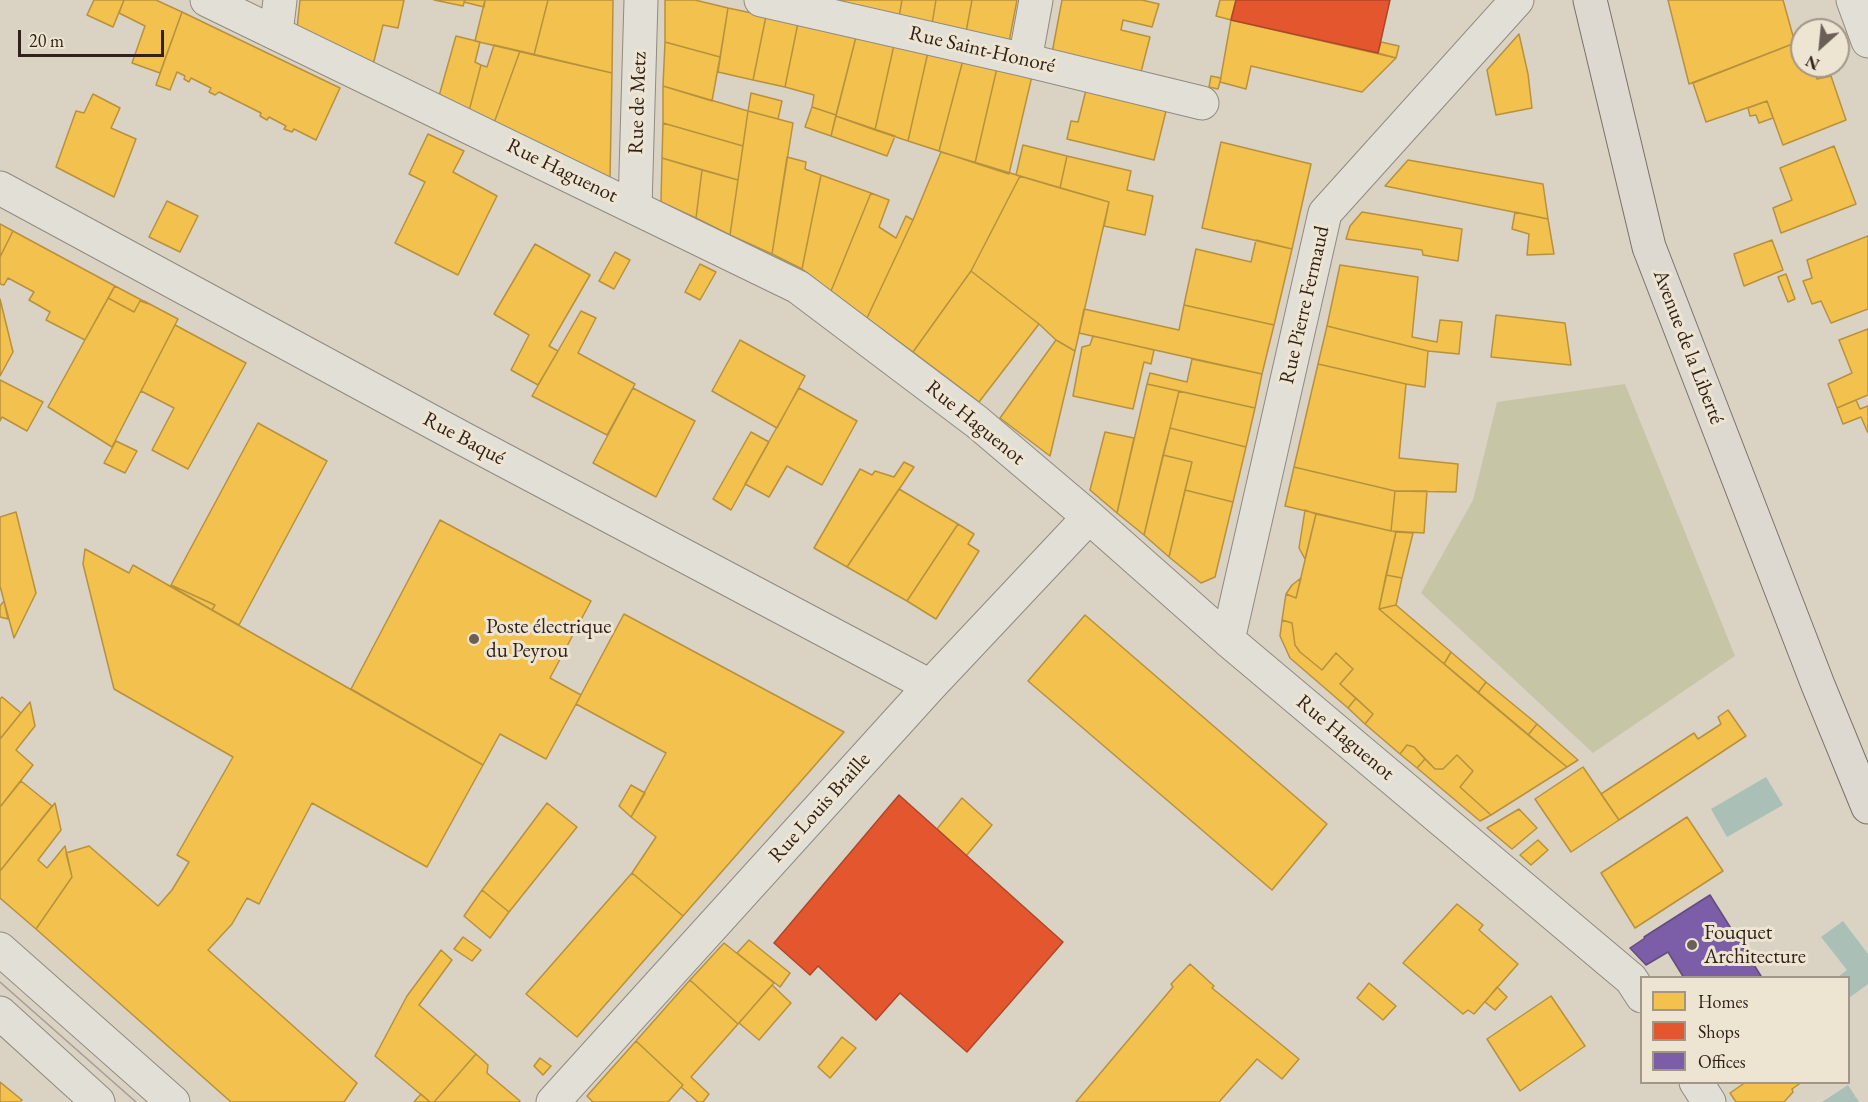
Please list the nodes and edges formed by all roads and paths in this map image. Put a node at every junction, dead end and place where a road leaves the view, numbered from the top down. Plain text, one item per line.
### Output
1 (207, 0) edge
2 (280, 0) edge
3 (641, 0) edge
4 (762, 0) edge
5 (1036, 0) edge
6 (1517, 0) edge
7 (1853, 0) edge
8 (1591, 2) edge
9 (276, 33) junction
10 (1868, 41) edge
11 (1025, 60) junction
12 (1202, 103) dead end
13 (0, 188) edge
14 (635, 207) junction
15 (1089, 517) junction
16 (1228, 640) junction
17 (1818, 685) junction
18 (930, 686) junction
19 (1868, 770) edge
20 (1868, 807) edge
21 (0, 949) edge
22 (1640, 994) edge
23 (0, 1013) edge
24 (1697, 1084) edge
25 (98, 1102) edge
26 (172, 1102) edge
27 (553, 1102) edge
28 (1709, 1102) edge

1 - 9 street, Rue Haguenot
2 - 9 street
3 - 14 street, Rue de Metz
4 - 11 street, Rue Saint-Honoré
5 - 11 street
6 - 16 street, Rue Pierre Fermaud
7 - 10 street
8 - 17 main road, Avenue de la Liberté
9 - 14 street, Rue Haguenot
11 - 12 street, Rue Saint-Honoré
13 - 18 street, Rue Baqué
14 - 15 street, Rue Haguenot
15 - 16 street, Rue Haguenot
15 - 18 street, Rue Louis Braille
16 - 22 street, Rue Haguenot
17 - 19 main road, Avenue de la Liberté
17 - 20 main road, Avenue de la Liberté
18 - 27 street, Rue Louis Braille
21 - 26 street
23 - 25 street
24 - 28 street

